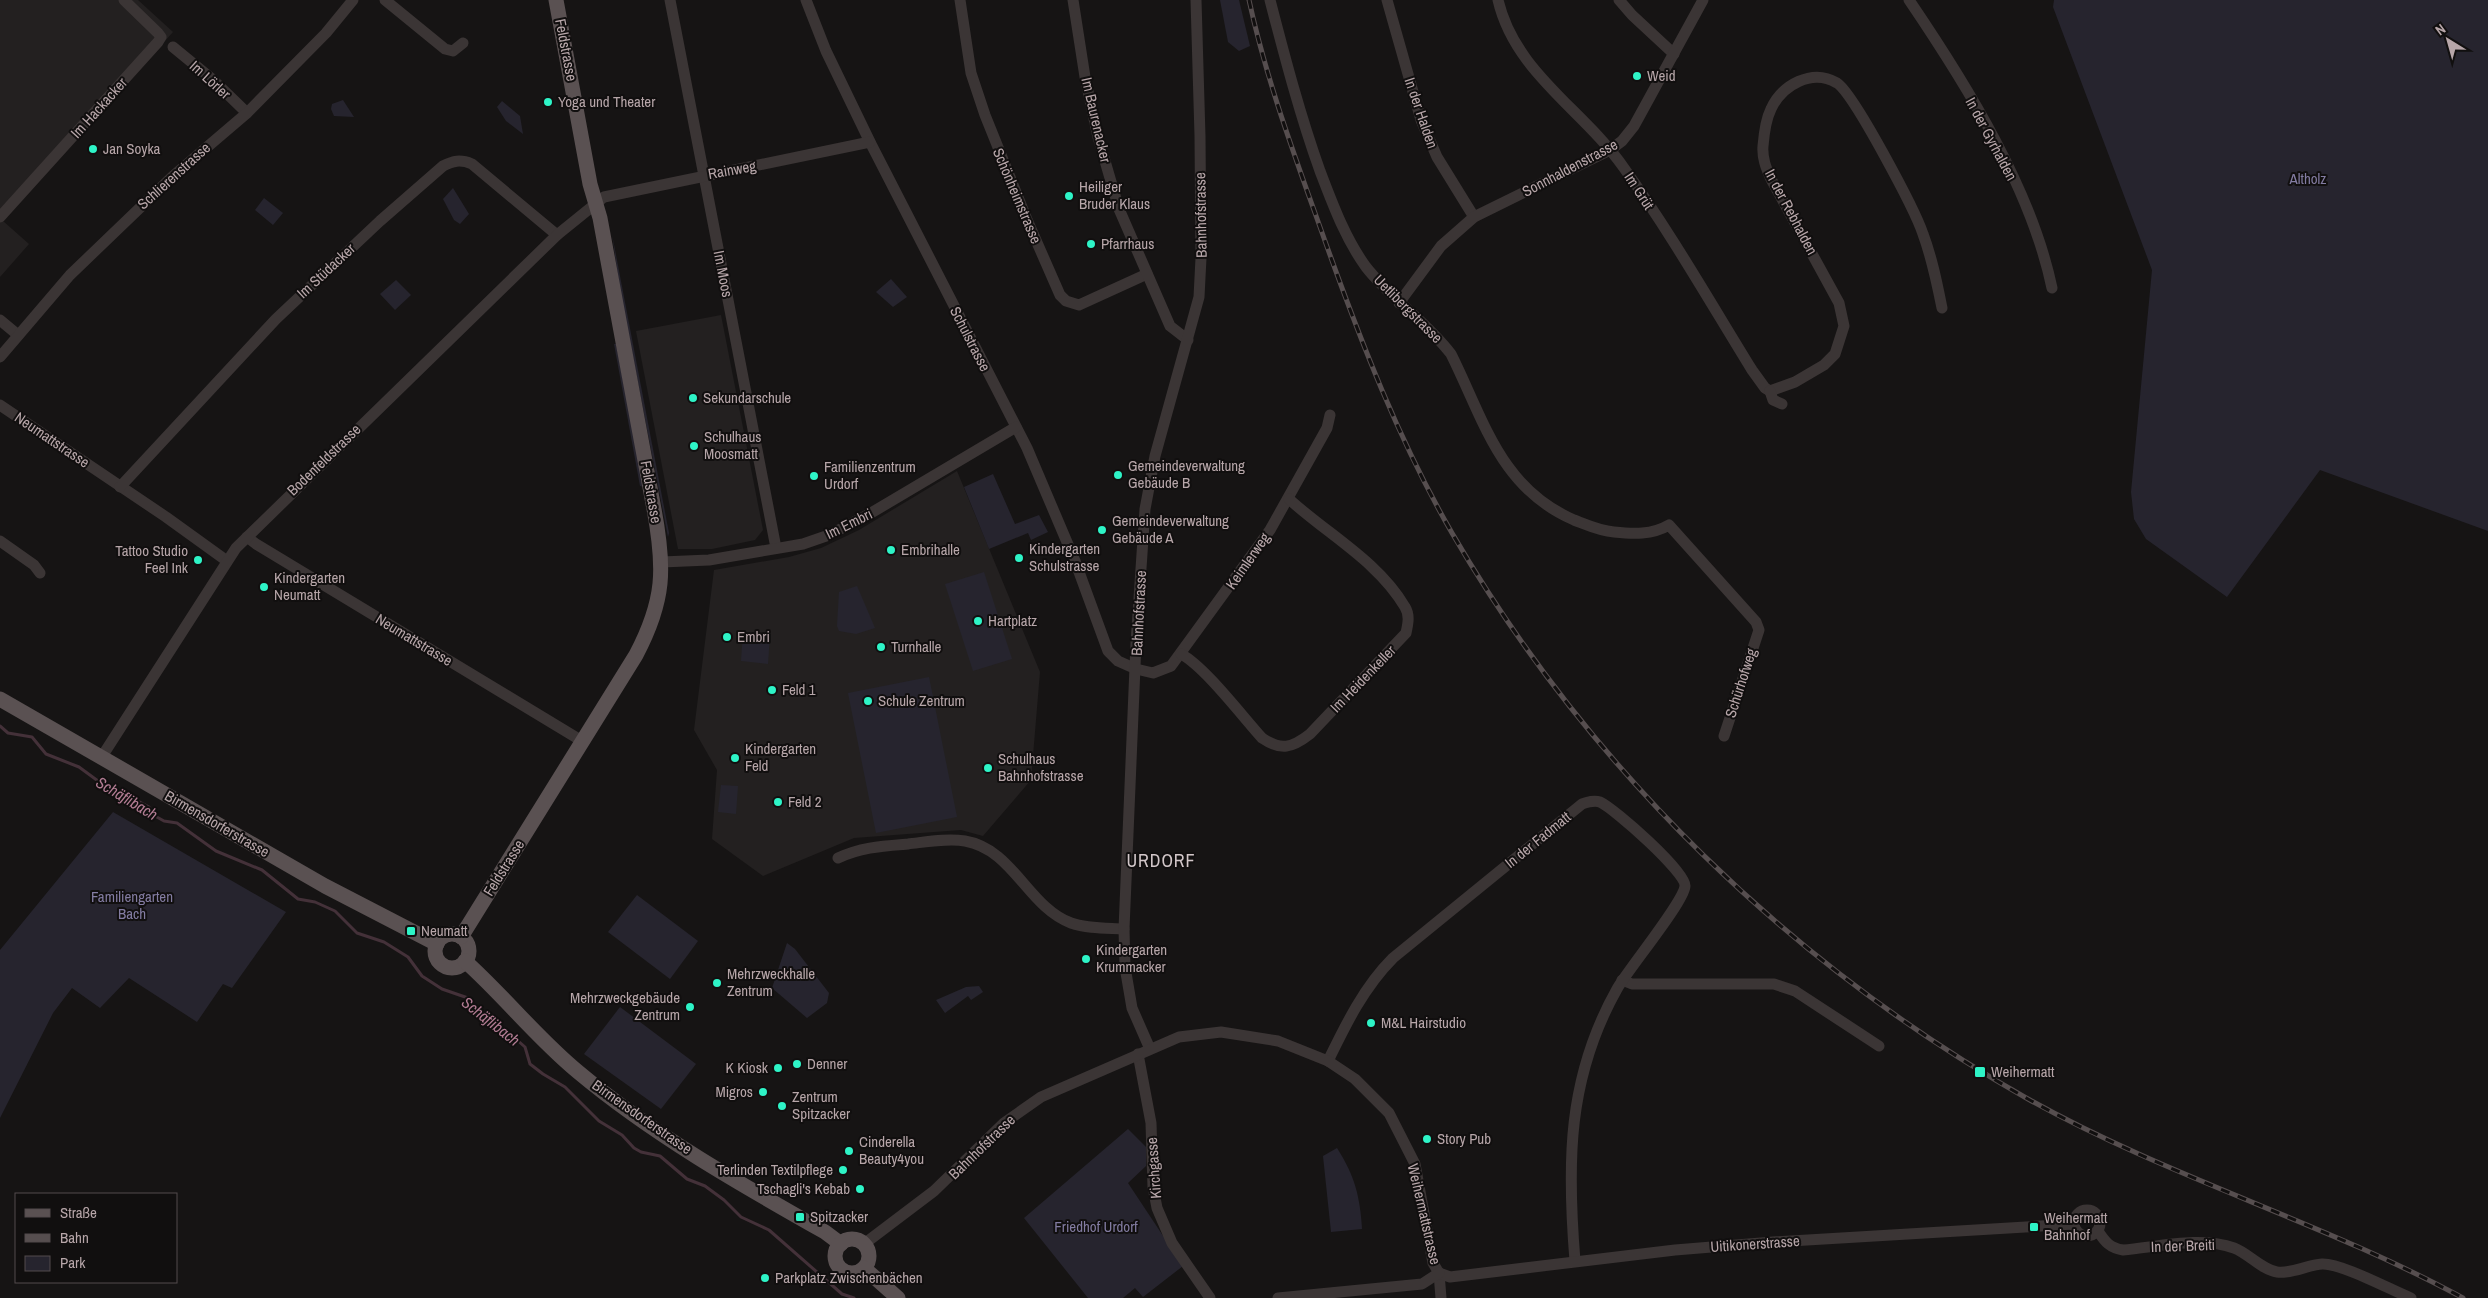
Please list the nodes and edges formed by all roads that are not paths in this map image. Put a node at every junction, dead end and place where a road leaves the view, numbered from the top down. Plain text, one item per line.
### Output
1 (124, 0) edge
2 (353, 0) edge
3 (385, 0) edge
4 (556, 0) edge
5 (670, 0) edge
6 (806, 0) edge
7 (960, 0) edge
8 (1073, 0) edge
9 (1196, 0) edge
10 (1270, 0) edge
11 (1387, 0) edge
12 (1498, 0) edge
13 (1618, 0) edge
14 (1703, 0) edge
15 (1909, 0) edge
16 (463, 43) dead end
17 (173, 47) dead end
18 (1674, 54) junction
19 (247, 113) junction
20 (870, 142) junction
21 (1610, 150) junction
22 (704, 176) junction
23 (596, 202) junction
24 (0, 217) edge
25 (1474, 217) junction
26 (557, 235) junction
27 (1147, 274) junction
28 (2052, 288) dead end
29 (1400, 302) junction
30 (1942, 308) dead end
31 (0, 320) edge
32 (18, 335) junction
33 (1188, 340) junction
34 (0, 357) edge
35 (1770, 391) junction
36 (1782, 404) dead end
37 (0, 405) edge
38 (1330, 415) dead end
39 (1016, 427) junction
40 (120, 487) junction
41 (1289, 499) junction
42 (247, 537) junction
43 (0, 541) edge
44 (776, 548) junction
45 (227, 561) junction
46 (662, 562) junction
47 (40, 574) dead end
48 (1759, 630) joint
49 (1181, 654) junction
50 (1136, 669) junction
51 (0, 699) edge
52 (1724, 736) dead end
53 (582, 741) junction
54 (101, 758) junction
55 (838, 858) dead end
56 (1124, 929) junction
57 (461, 937) junction
58 (437, 944) junction
59 (465, 961) junction
60 (1622, 980) junction
61 (1879, 1046) dead end
62 (1150, 1049) junction
63 (1138, 1054) junction
64 (1328, 1061) junction
65 (2074, 1224) junction
66 (2098, 1231) junction
67 (841, 1244) junction
68 (864, 1244) junction
69 (1575, 1262) junction
70 (864, 1268) junction
71 (1439, 1273) junction
72 (898, 1298) edge
73 (1210, 1298) edge
74 (1278, 1298) edge
75 (1441, 1298) edge
76 (2411, 1298) edge

1 - 24 street, Im Hackacker
2 - 19 street, Schlierenstrasse
3 - 16 street
4 - 23 main road, Feldstrasse
5 - 22 street, Im Moos
6 - 20 street, Schulstrasse
7 - 27 street, Schönheimstrasse
8 - 27 street, Im Baurenacker
9 - 33 street, Bahnhofstrasse
10 - 29 street, Uetlibergstrasse
11 - 25 street, In der Halden
12 - 21 street, Im Grüt
13 - 18 street
14 - 18 street, Sonnhaldenstrasse
15 - 28 street, In der Gyrhalden
17 - 19 street, Im Lörler
18 - 21 street, Sonnhaldenstrasse
19 - 32 street, Schlierenstrasse
20 - 22 street, Rainweg
20 - 39 street, Schulstrasse
21 - 25 street, Sonnhaldenstrasse
21 - 35 street, Im Grüt
22 - 23 street, Rainweg
22 - 44 street, Im Moos
23 - 26 street, Bodenfeldstrasse
23 - 46 main road, Feldstrasse
25 - 29 street, Sonnhaldenstrasse
26 - 40 street, Im Stüdacker
26 - 42 street, Bodenfeldstrasse
27 - 33 street, Im Baurenacker
29 - 48 street, Uetlibergstrasse
30 - 35 street, In der Rebhalden
31 - 32 street
32 - 34 street, Schlierenstrasse
33 - 50 street, Bahnhofstrasse
35 - 36 street
37 - 40 street, Neumattstrasse
38 - 41 street, Keimlerweg
39 - 44 street, Im Embri
39 - 50 street, Schulstrasse
40 - 45 street, Neumattstrasse
41 - 49 street, Keimlerweg
41 - 49 street, Im Heidenkeller
42 - 45 street, Bodenfeldstrasse
42 - 53 street, Neumattstrasse
43 - 47 street
44 - 46 street, Im Embri
45 - 54 street, Bodenfeldstrasse
46 - 53 main road, Feldstrasse
48 - 52 street, Schürhofweg
49 - 50 street, Keimlerweg
50 - 56 street, Bahnhofstrasse
51 - 54 main road, Birmensdorferstrasse
53 - 57 main road, Feldstrasse
54 - 58 main road, Birmensdorferstrasse
55 - 56 street
56 - 62 street, Bahnhofstrasse
57 - 58 main road
57 - 59 main road
58 - 59 main road
59 - 67 main road, Birmensdorferstrasse
60 - 61 street
60 - 64 street, In der Fadmatt
60 - 69 street, In der Fadmatt
62 - 63 street, Weihermattstrasse
62 - 64 street, Weihermattstrasse
63 - 68 street, Bahnhofstrasse
63 - 73 street, Kirchgasse
64 - 71 street, Weihermattstrasse
65 - 66 street
65 - 66 street, Uitikonerstrasse
65 - 69 street, Uitikonerstrasse
66 - 76 street, In der Breiti
67 - 68 main road
67 - 70 main road
68 - 70 main road
69 - 71 street, Uitikonerstrasse
70 - 72 main road
71 - 74 street
71 - 75 street, Weihermattstrasse

